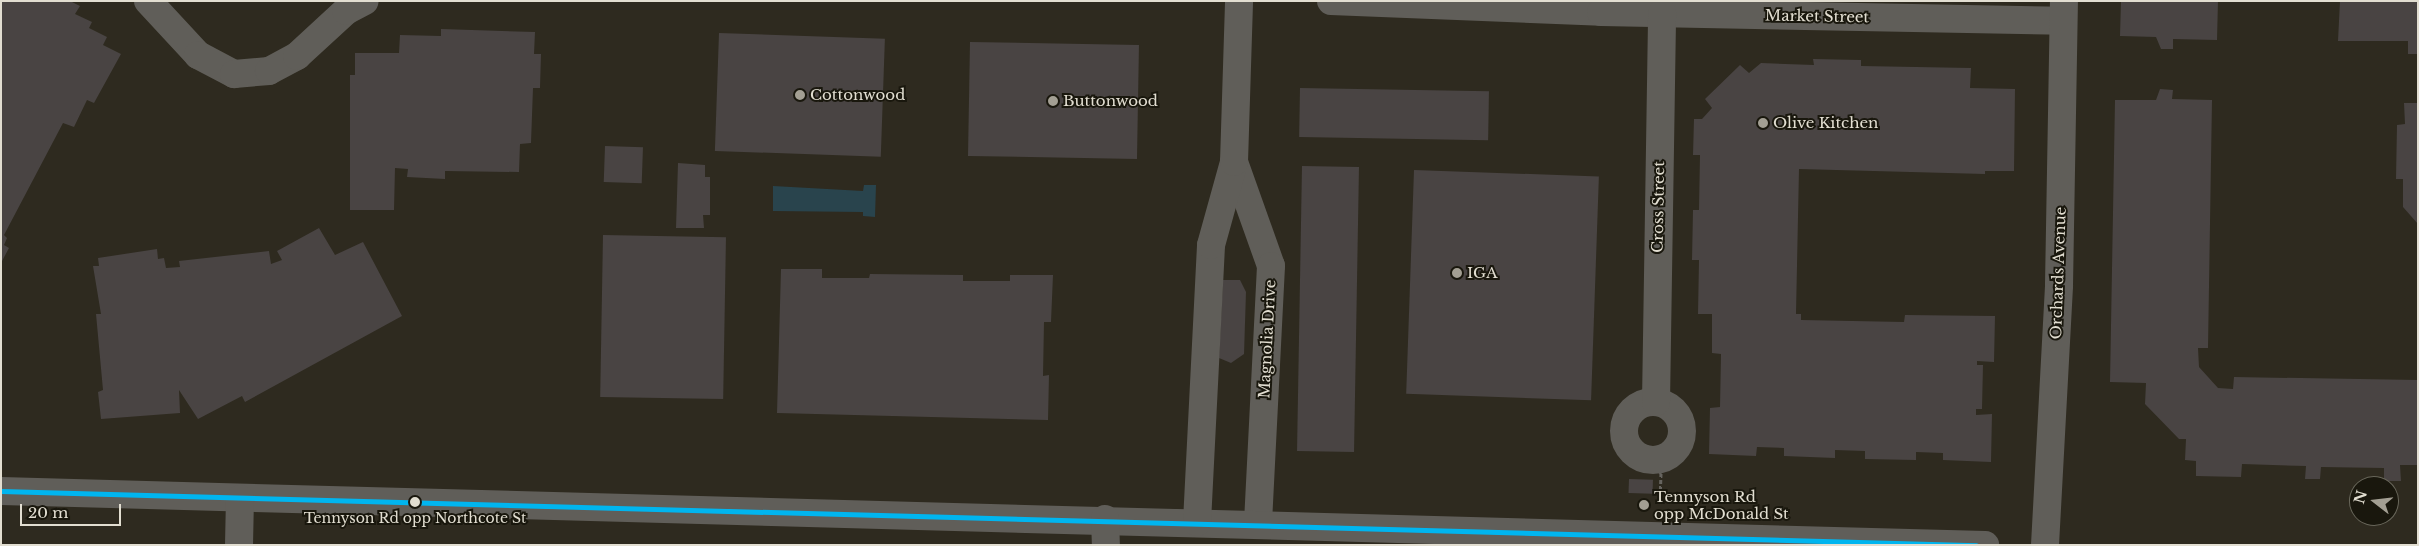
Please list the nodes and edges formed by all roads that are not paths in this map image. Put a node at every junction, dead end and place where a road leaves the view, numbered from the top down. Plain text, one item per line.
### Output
1 (148, 1) edge
2 (366, 1) edge
3 (1239, 1) edge
4 (1331, 1) edge
5 (2064, 11) edge
6 (1662, 12) junction
7 (1234, 162) junction
8 (1656, 402) junction
9 (1, 491) edge
10 (240, 499) junction
11 (1197, 522) junction
12 (1258, 523) junction
13 (1105, 532) edge
14 (1556, 538) edge
15 (239, 545) edge
16 (1985, 545) edge
17 (2045, 545) edge

1 - 2 street
3 - 7 street, Magnolia Drive
4 - 6 street, Market Street
5 - 6 street, Market Street
5 - 17 street, Orchards Avenue
6 - 8 street, Cross Street
7 - 11 street, Magnolia Drive
7 - 12 street, Magnolia Drive
8 - 8 street
9 - 10 street
10 - 13 street
10 - 15 street
11 - 12 street
11 - 13 street
12 - 14 street
14 - 16 street

